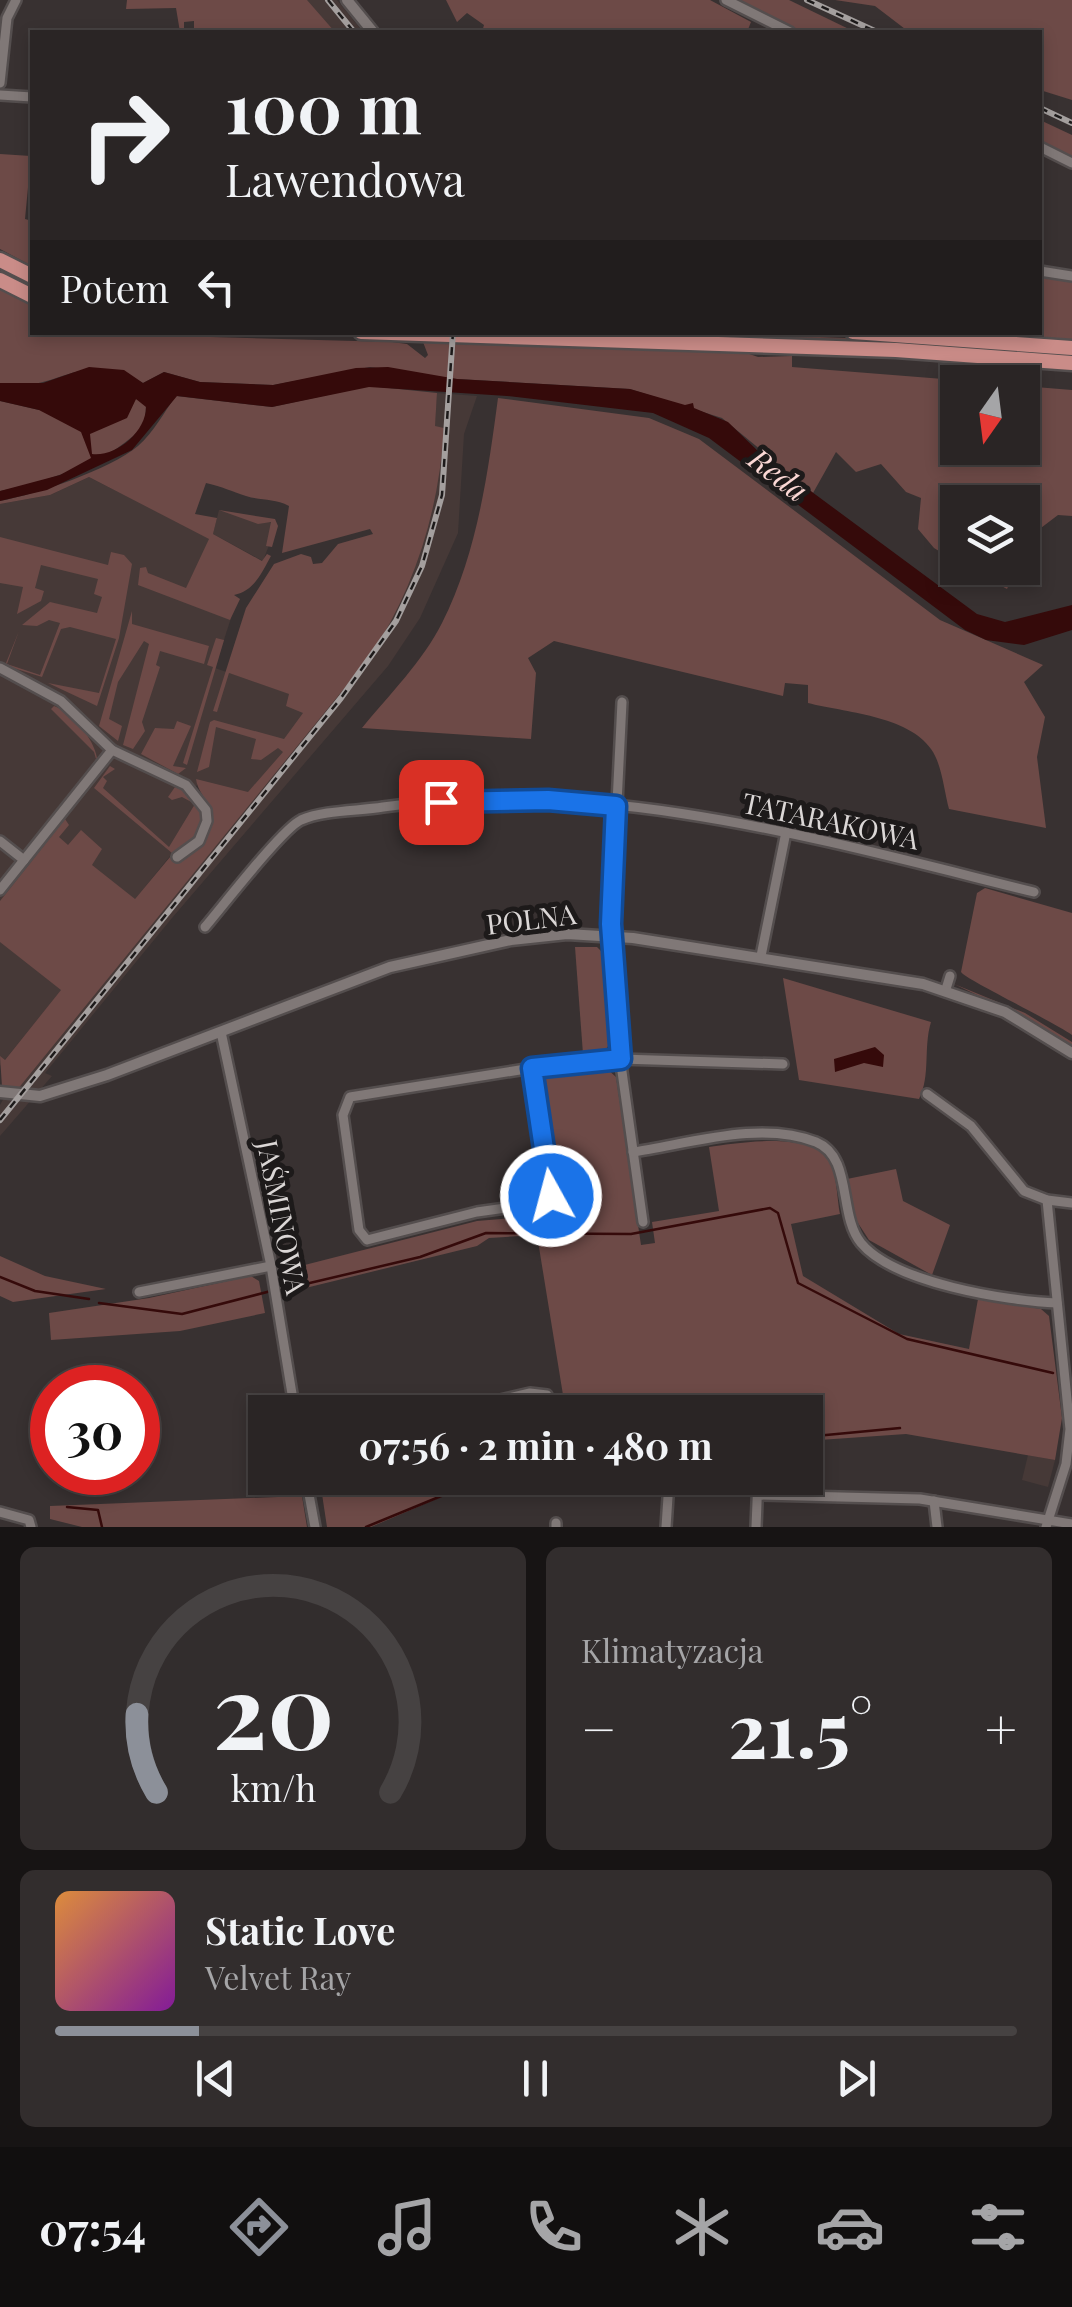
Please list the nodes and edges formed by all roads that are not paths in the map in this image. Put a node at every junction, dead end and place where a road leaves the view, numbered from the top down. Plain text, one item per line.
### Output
1 (16, 0) edge
2 (347, 0) edge
3 (726, 0) edge
4 (372, 30) edge
5 (786, 30) edge
6 (0, 84) edge
7 (0, 94) edge
8 (30, 97) edge
9 (1042, 148) edge
10 (1072, 162) edge
11 (0, 260) edge
12 (1042, 271) edge
13 (30, 275) edge
14 (1072, 276) edge
15 (0, 280) edge
16 (30, 295) edge
17 (528, 335) edge
18 (894, 335) edge
19 (640, 337) edge
20 (1072, 348) edge
21 (1072, 363) edge
22 (0, 668) edge
23 (622, 702) dead end
24 (112, 750) junction
25 (616, 806) junction
26 (786, 832) junction
27 (0, 841) edge
28 (178, 857) dead end
29 (24, 860) junction
30 (0, 890) edge
31 (1034, 892) dead end
32 (205, 927) dead end
33 (612, 935) junction
34 (762, 956) junction
35 (950, 976) dead end
36 (946, 990) junction
37 (221, 1032) junction
38 (1072, 1053) edge
39 (621, 1059) junction
40 (783, 1064) dead end
41 (532, 1068) junction
42 (0, 1092) edge
43 (927, 1094) dead end
44 (633, 1152) junction
45 (1047, 1200) junction
46 (1072, 1202) edge
47 (643, 1222) dead end
48 (271, 1266) junction
49 (139, 1292) dead end
50 (1057, 1303) junction
51 (1058, 1314) junction
52 (1072, 1316) edge
53 (1069, 1390) edge
54 (292, 1395) edge
55 (522, 1395) edge
56 (546, 1395) dead end
57 (309, 1495) edge
58 (758, 1495) joint
59 (668, 1497) dead end
60 (934, 1501) junction
61 (0, 1512) edge
62 (1047, 1524) edge
63 (1072, 1524) edge
64 (31, 1527) edge
65 (315, 1527) edge
66 (666, 1527) edge
67 (756, 1527) edge
68 (937, 1527) edge

1 - 6 street
2 - 4 street
3 - 5 street
7 - 8 street
9 - 10 street
11 - 13 main road
12 - 14 street
15 - 16 main road
17 - 19 main road
18 - 20 main road
19 - 21 main road
22 - 24 street
23 - 25 street
24 - 28 street
24 - 29 street
25 - 26 street, TATARAKOWA
25 - 32 street, TATARAKOWA
25 - 33 street
26 - 31 street, TATARAKOWA
26 - 34 street
27 - 29 street
29 - 30 street
33 - 34 street, POLNA
33 - 37 street, POLNA
33 - 39 street
34 - 36 street, POLNA
35 - 36 street
36 - 38 street, POLNA
37 - 42 street, POLNA
37 - 48 street, JAŚMINOWA
39 - 40 street
39 - 41 street
39 - 44 street
41 - 41 street
43 - 45 street
44 - 47 street
44 - 50 street
45 - 46 street
45 - 50 street
48 - 49 street
48 - 54 street, JAŚMINOWA
50 - 51 street
51 - 52 street
51 - 53 street
53 - 62 street
55 - 56 street
57 - 65 street
58 - 60 street
58 - 67 street
59 - 66 street
60 - 62 street
60 - 68 street
61 - 64 street
62 - 63 street

